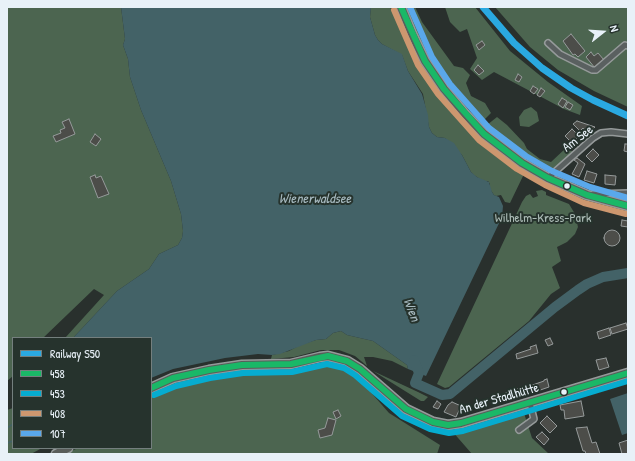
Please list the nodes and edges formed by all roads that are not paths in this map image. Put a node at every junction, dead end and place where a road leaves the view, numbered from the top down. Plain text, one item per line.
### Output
1 (401, 7) edge
2 (548, 43) dead end
3 (628, 46) edge
4 (628, 134) edge
5 (548, 178) junction
6 (628, 192) edge
7 (586, 195) junction
8 (628, 206) edge
9 (628, 373) edge
10 (152, 388) edge
11 (530, 403) junction
12 (519, 430) dead end
13 (66, 449) edge
14 (56, 454) edge

1 - 5 main road
2 - 3 street
4 - 5 street, Am See
5 - 7 main road
6 - 7 street
7 - 8 main road
9 - 11 main road, An der Stadlhütte
10 - 11 main road, An der Stadlhütte
11 - 12 street
13 - 14 main road

